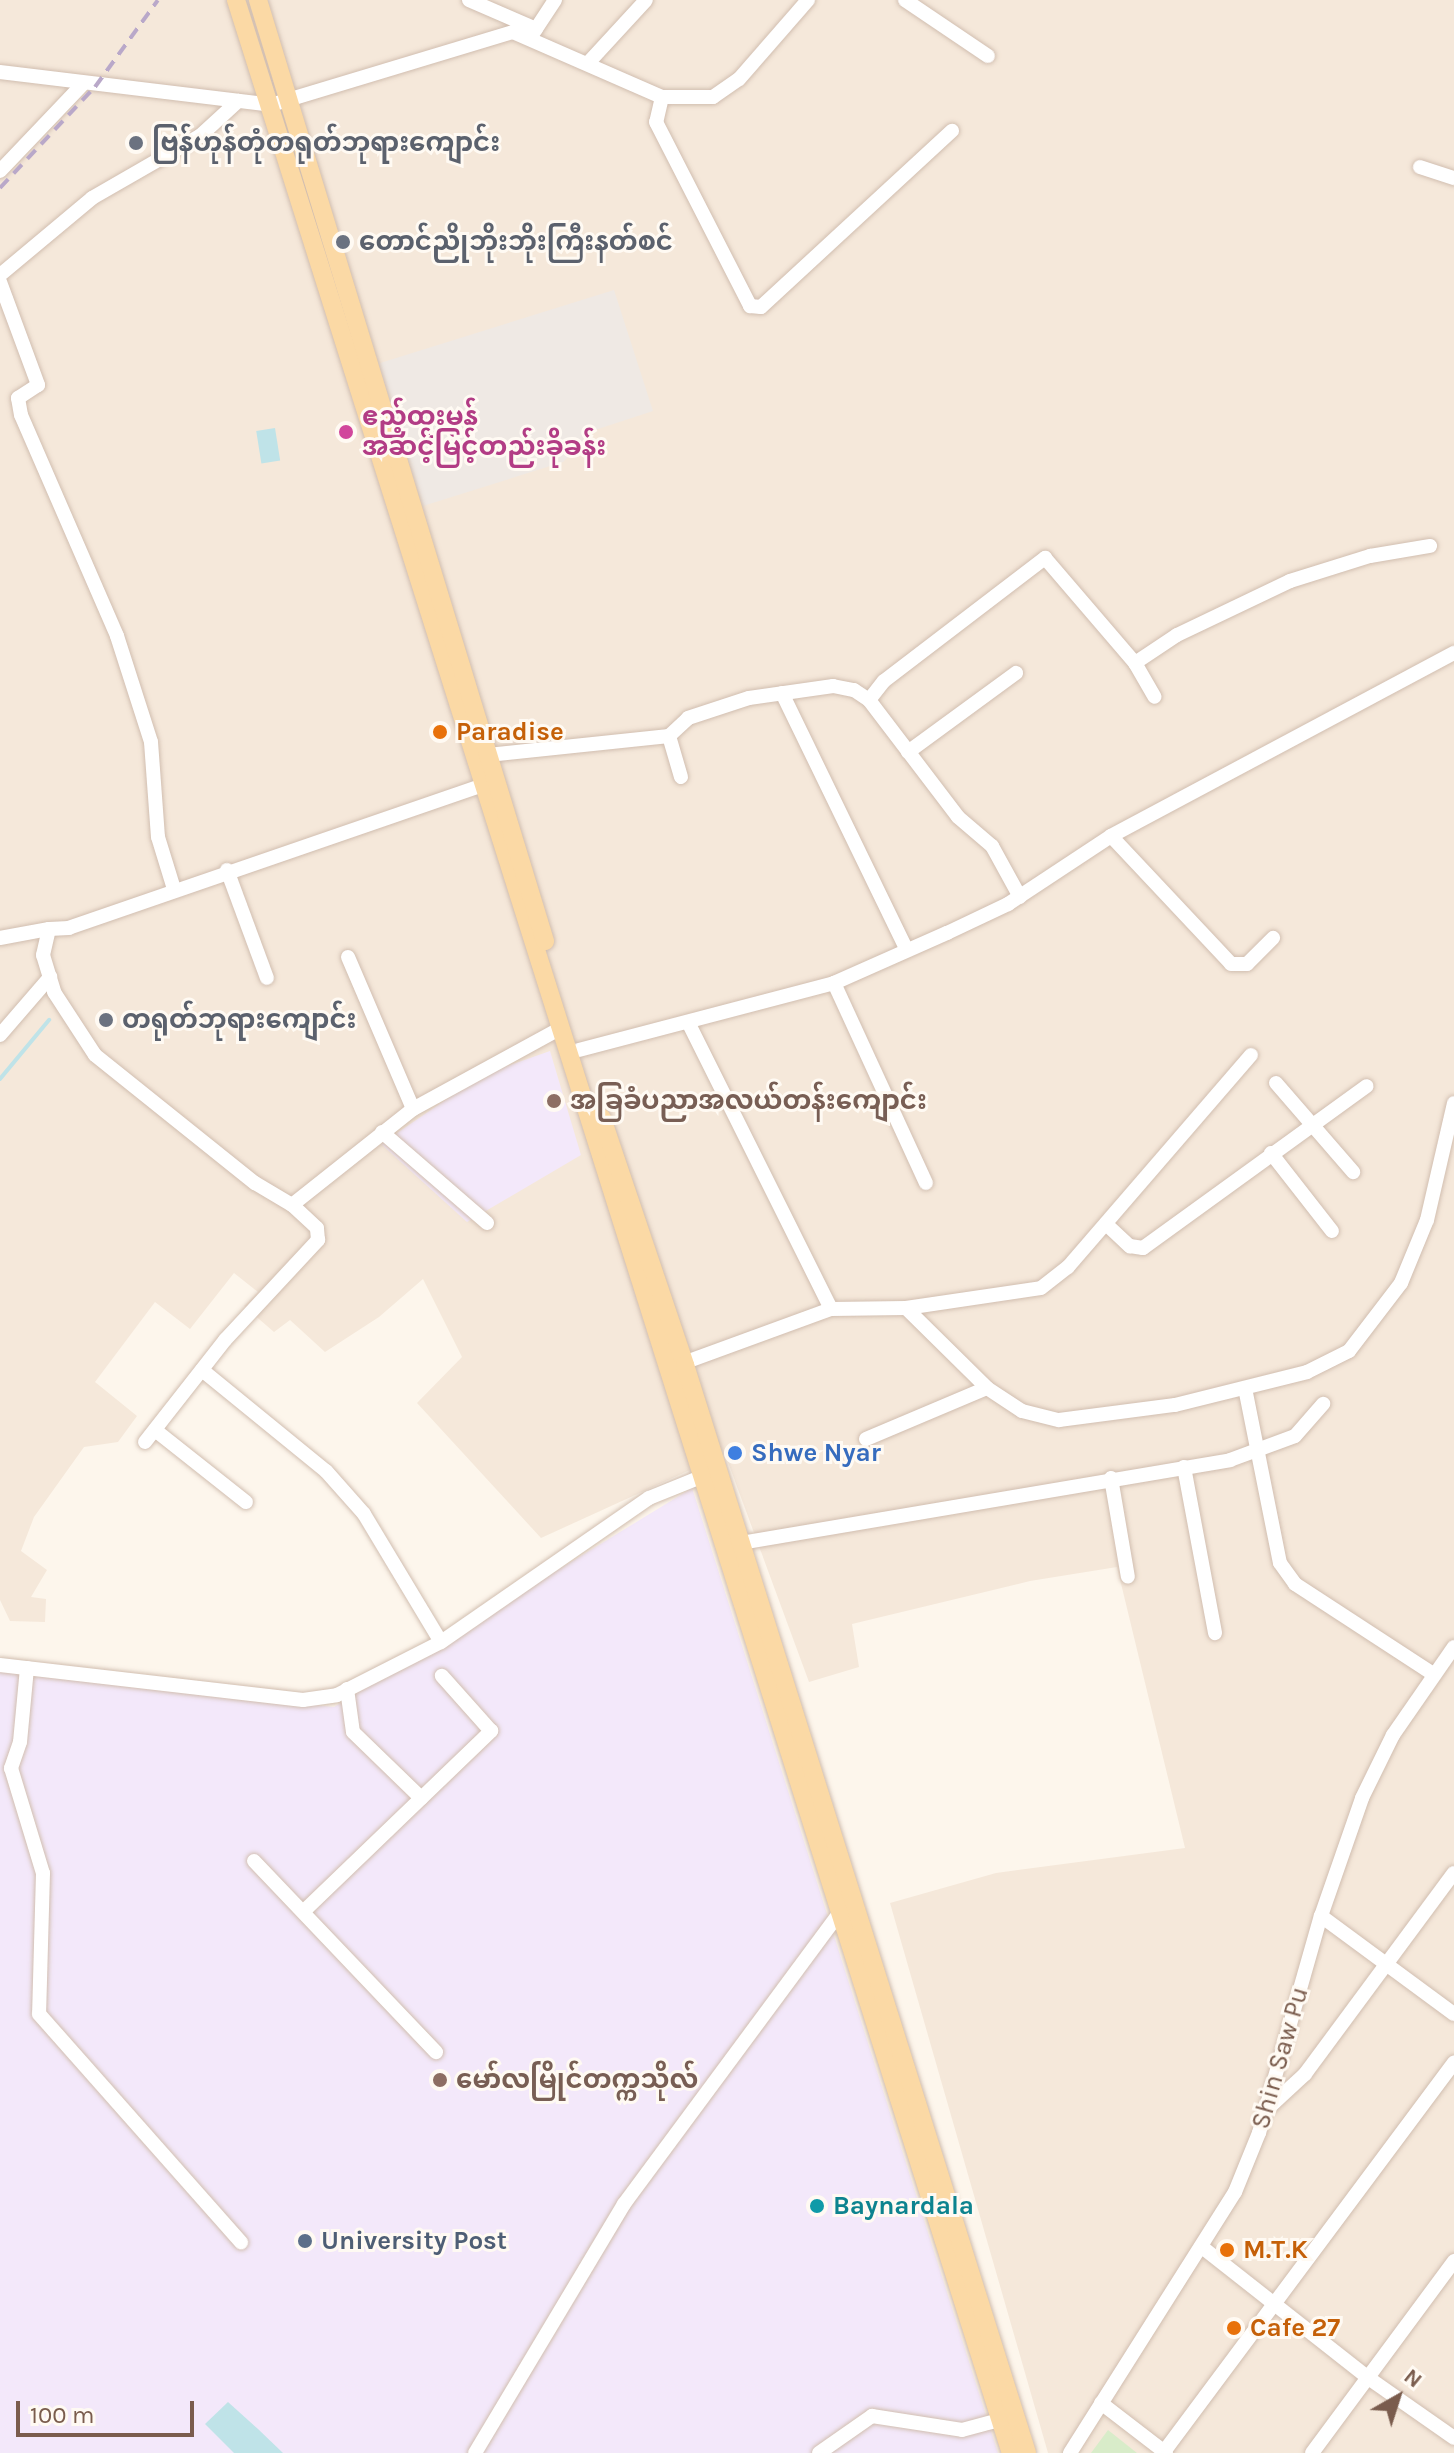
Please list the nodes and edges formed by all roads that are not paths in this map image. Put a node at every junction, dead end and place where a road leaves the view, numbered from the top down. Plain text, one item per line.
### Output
1 (236, 0) edge
2 (258, 0) edge
3 (469, 0) edge
4 (555, 0) edge
5 (646, 0) edge
6 (808, 0) edge
7 (905, 0) edge
8 (533, 34) junction
9 (988, 56) dead end
10 (589, 62) junction
11 (0, 72) edge
12 (82, 85) junction
13 (662, 97) junction
14 (289, 99) junction
15 (238, 101) junction
16 (271, 105) junction
17 (952, 131) dead end
18 (1420, 167) dead end
19 (0, 171) edge
20 (1454, 178) edge
21 (0, 275) edge
22 (0, 282) edge
23 (1430, 546) dead end
24 (1454, 653) edge
25 (1135, 663) junction
26 (1016, 673) dead end
27 (782, 693) junction
28 (1155, 697) dead end
29 (869, 700) junction
30 (669, 736) junction
31 (908, 752) junction
32 (488, 755) junction
33 (681, 777) dead end
34 (489, 784) junction
35 (1111, 836) junction
36 (227, 870) junction
37 (174, 889) junction
38 (1020, 897) junction
39 (49, 929) junction
40 (0, 938) edge
41 (1273, 938) dead end
42 (906, 948) junction
43 (348, 957) dead end
44 (50, 977) junction
45 (267, 978) dead end
46 (834, 983) junction
47 (689, 1024) junction
48 (561, 1028) junction
49 (0, 1035) edge
50 (579, 1050) junction
51 (1251, 1055) dead end
52 (1276, 1083) dead end
53 (1367, 1086) dead end
54 (1454, 1103) edge
55 (413, 1109) junction
56 (1309, 1124) junction
57 (382, 1132) junction
58 (1271, 1153) junction
59 (1353, 1172) dead end
60 (926, 1183) dead end
61 (292, 1205) junction
62 (487, 1223) dead end
63 (1106, 1224) junction
64 (1332, 1231) dead end
65 (906, 1308) junction
66 (831, 1309) junction
67 (676, 1366) junction
68 (202, 1370) junction
69 (987, 1388) junction
70 (1245, 1388) junction
71 (1323, 1404) dead end
72 (866, 1439) dead end
73 (1257, 1452) junction
74 (1184, 1467) junction
75 (710, 1473) junction
76 (1111, 1478) junction
77 (246, 1502) dead end
78 (741, 1543) junction
79 (1128, 1577) dead end
80 (1215, 1633) dead end
81 (441, 1642) junction
82 (1454, 1647) edge
83 (0, 1665) edge
84 (27, 1668) junction
85 (1433, 1674) junction
86 (442, 1676) dead end
87 (347, 1689) junction
88 (421, 1798) junction
89 (254, 1861) dead end
90 (1454, 1873) edge
91 (853, 1895) junction
92 (304, 1911) junction
93 (840, 1912) junction
94 (1321, 1916) junction
95 (1386, 1964) junction
96 (1454, 2014) edge
97 (436, 2052) dead end
98 (1454, 2062) edge
99 (911, 2108) junction
100 (1266, 2111) junction
101 (241, 2242) dead end
102 (1202, 2247) junction
103 (1454, 2261) edge
104 (1275, 2306) junction
105 (1367, 2377) junction
106 (1101, 2403) junction
107 (1008, 2418) junction
108 (1454, 2441) edge
109 (1164, 2452) edge
110 (475, 2453) edge
111 (819, 2453) edge
112 (1011, 2453) edge
113 (1027, 2453) edge
114 (1070, 2453) edge
115 (1312, 2453) edge
116 (1447, 2453) edge

1 - 16 main road
2 - 14 main road
3 - 8 street
4 - 8 street
5 - 10 street
6 - 13 street
7 - 9 street
8 - 10 street
8 - 14 street
10 - 13 street
11 - 12 street
12 - 15 street
12 - 19 street
13 - 17 street
14 - 16 street
14 - 32 main road
15 - 16 street
15 - 21 street
16 - 34 main road
18 - 20 street
22 - 37 street
23 - 25 street
24 - 35 street
25 - 28 street
25 - 29 street
26 - 31 street
27 - 29 street
27 - 30 street
27 - 42 street
29 - 31 street
30 - 32 street
30 - 33 street
31 - 38 street
32 - 34 main road
34 - 36 street
34 - 48 main road
34 - 50 main road
35 - 38 street
35 - 41 street
36 - 37 street
36 - 45 street
37 - 39 street
38 - 42 street
39 - 40 street
39 - 44 street
42 - 46 street
43 - 55 street
44 - 49 street
44 - 61 street
46 - 47 street
46 - 60 street
47 - 50 street
47 - 66 street
48 - 55 street
48 - 67 main road
50 - 67 main road
51 - 63 street
52 - 56 street
53 - 56 street
54 - 70 street
55 - 57 street
56 - 58 street
56 - 59 street
57 - 61 street
57 - 62 street
58 - 63 street
58 - 64 street
61 - 68 street
63 - 65 street
65 - 66 street
65 - 69 street
66 - 67 street
67 - 75 main road
68 - 77 street
68 - 81 street
69 - 70 street
69 - 72 street
70 - 73 street
71 - 73 street
73 - 74 street
73 - 85 street
74 - 76 street
74 - 80 street
75 - 78 main road
75 - 81 street
75 - 93 main road
76 - 78 street
76 - 79 street
78 - 91 main road
81 - 87 street
82 - 85 street, Shin Saw Pu
83 - 84 street
84 - 87 street
84 - 101 street
85 - 94 street, Shin Saw Pu
86 - 88 street
87 - 88 street
88 - 92 street
89 - 92 street
90 - 95 street
91 - 93 street
91 - 99 main road
92 - 97 street
93 - 99 main road
93 - 110 street
94 - 95 street
94 - 100 street, Shin Saw Pu
95 - 96 street
95 - 100 street
98 - 104 street
99 - 107 main road
100 - 102 street, Shin Saw Pu
102 - 104 street
102 - 106 street, Shin Saw Pu
103 - 105 street
104 - 105 street
104 - 109 street
105 - 108 street
105 - 115 street
106 - 109 street
106 - 114 street, Shin Saw Pu
107 - 111 street
107 - 112 main road
107 - 113 main road
108 - 116 street

